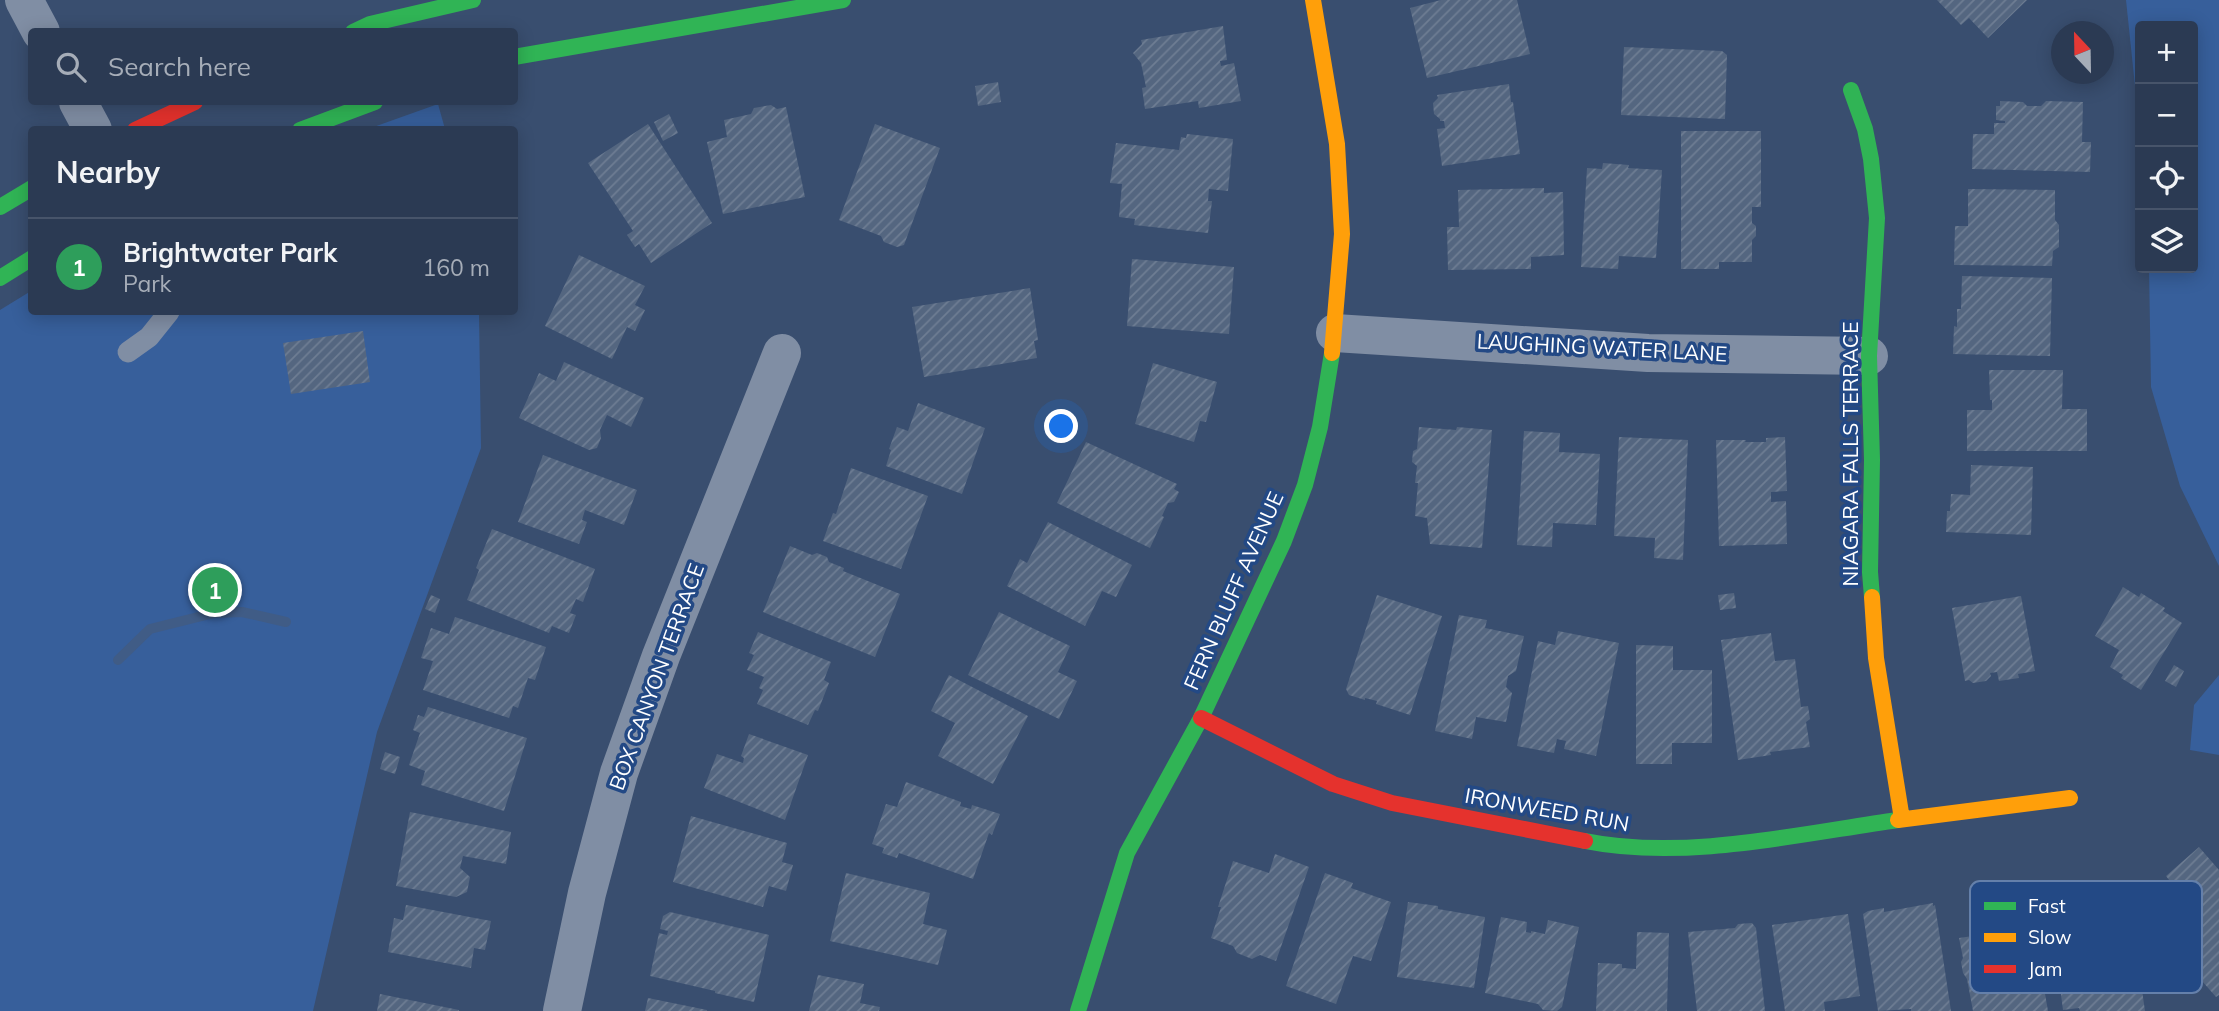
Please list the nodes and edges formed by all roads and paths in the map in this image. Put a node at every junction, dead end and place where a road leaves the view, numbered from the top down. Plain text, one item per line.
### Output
1 (24, 0) edge
2 (473, 0) edge
3 (844, 0) edge
4 (1313, 0) edge
5 (39, 28) edge
6 (362, 28) edge
7 (518, 56) edge
8 (1851, 90) dead end
9 (80, 105) edge
10 (189, 105) edge
11 (367, 105) edge
12 (91, 126) edge
13 (144, 126) edge
14 (311, 126) edge
15 (28, 190) edge
16 (0, 206) edge
17 (28, 260) edge
18 (0, 278) edge
19 (167, 315) edge
20 (1335, 333) junction
21 (128, 352) dead end
22 (782, 353) dead end
23 (1869, 356) junction
24 (1200, 718) junction
25 (2070, 798) dead end
26 (1902, 819) junction
27 (562, 1011) edge
28 (1078, 1011) edge

1 - 5 street
2 - 6 street
3 - 7 street
4 - 20 street, FERN BLUFF AVENUE
8 - 23 street, NIAGARA FALLS TERRACE
9 - 12 street
10 - 13 street
11 - 14 street
15 - 16 street
17 - 18 street
19 - 21 lane
20 - 23 street, LAUGHING WATER LANE
20 - 24 street, FERN BLUFF AVENUE
22 - 27 street, BOX CANYON TERRACE
23 - 26 street, NIAGARA FALLS TERRACE
24 - 26 street, IRONWEED RUN
24 - 28 street, FERN BLUFF AVENUE
25 - 26 street, IRONWEED RUN

